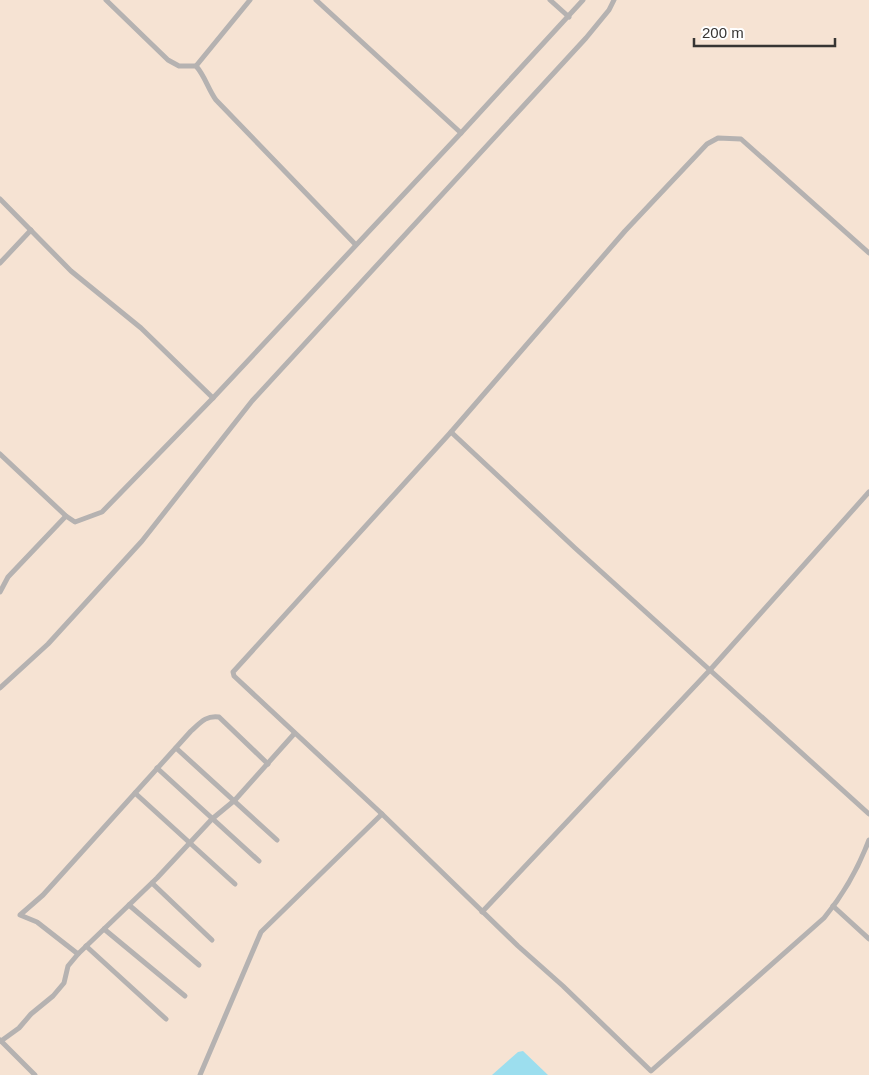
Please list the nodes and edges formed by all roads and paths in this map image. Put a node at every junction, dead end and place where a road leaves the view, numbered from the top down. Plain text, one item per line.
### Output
1 (106, 0) edge
2 (250, 0) edge
3 (316, 0) edge
4 (550, 0) edge
5 (583, 0) edge
6 (614, 0) edge
7 (569, 17) junction
8 (196, 66) junction
9 (461, 133) junction
10 (0, 199) edge
11 (31, 230) junction
12 (356, 244) junction
13 (869, 253) edge
14 (0, 263) edge
15 (213, 398) junction
16 (451, 432) junction
17 (0, 454) edge
18 (869, 492) edge
19 (66, 516) junction
20 (0, 592) edge
21 (710, 670) junction
22 (0, 688) edge
23 (294, 734) junction
24 (176, 748) junction
25 (268, 764) junction
26 (157, 768) junction
27 (135, 792) junction
28 (235, 800) junction
29 (382, 814) junction
30 (869, 814) edge
31 (212, 819) junction
32 (277, 840) dead end
33 (869, 840) edge
34 (190, 842) junction
35 (258, 861) dead end
36 (152, 883) junction
37 (235, 884) dead end
38 (129, 905) junction
39 (833, 906) junction
40 (482, 912) junction
41 (104, 929) junction
42 (212, 940) dead end
43 (869, 940) edge
44 (86, 946) junction
45 (78, 954) junction
46 (199, 965) dead end
47 (185, 996) dead end
48 (166, 1020) dead end
49 (1, 1041) edge
50 (653, 1073) edge
51 (35, 1075) edge
52 (200, 1075) edge

1 - 8 street
2 - 8 street
3 - 9 street
4 - 7 street
5 - 7 street
6 - 22 street
7 - 9 street
8 - 12 street
9 - 12 street
10 - 11 street
11 - 14 street
11 - 15 street
12 - 15 street
13 - 16 street
15 - 19 street
16 - 21 street
16 - 23 street
17 - 19 street
18 - 21 street
19 - 20 street
21 - 30 street
21 - 40 street
23 - 25 street
23 - 29 street
24 - 25 street
24 - 26 street
24 - 28 street
25 - 28 street
26 - 27 street
26 - 31 street
27 - 34 street
27 - 45 street
28 - 31 street
28 - 32 street
29 - 40 street
29 - 52 street
31 - 34 street
31 - 35 street
33 - 39 street
34 - 36 street
34 - 37 street
36 - 38 street
36 - 42 street
38 - 41 street
38 - 46 street
39 - 43 street
39 - 50 street
40 - 50 street
41 - 44 street
41 - 47 street
44 - 45 street
44 - 48 street
45 - 49 street
49 - 51 street

